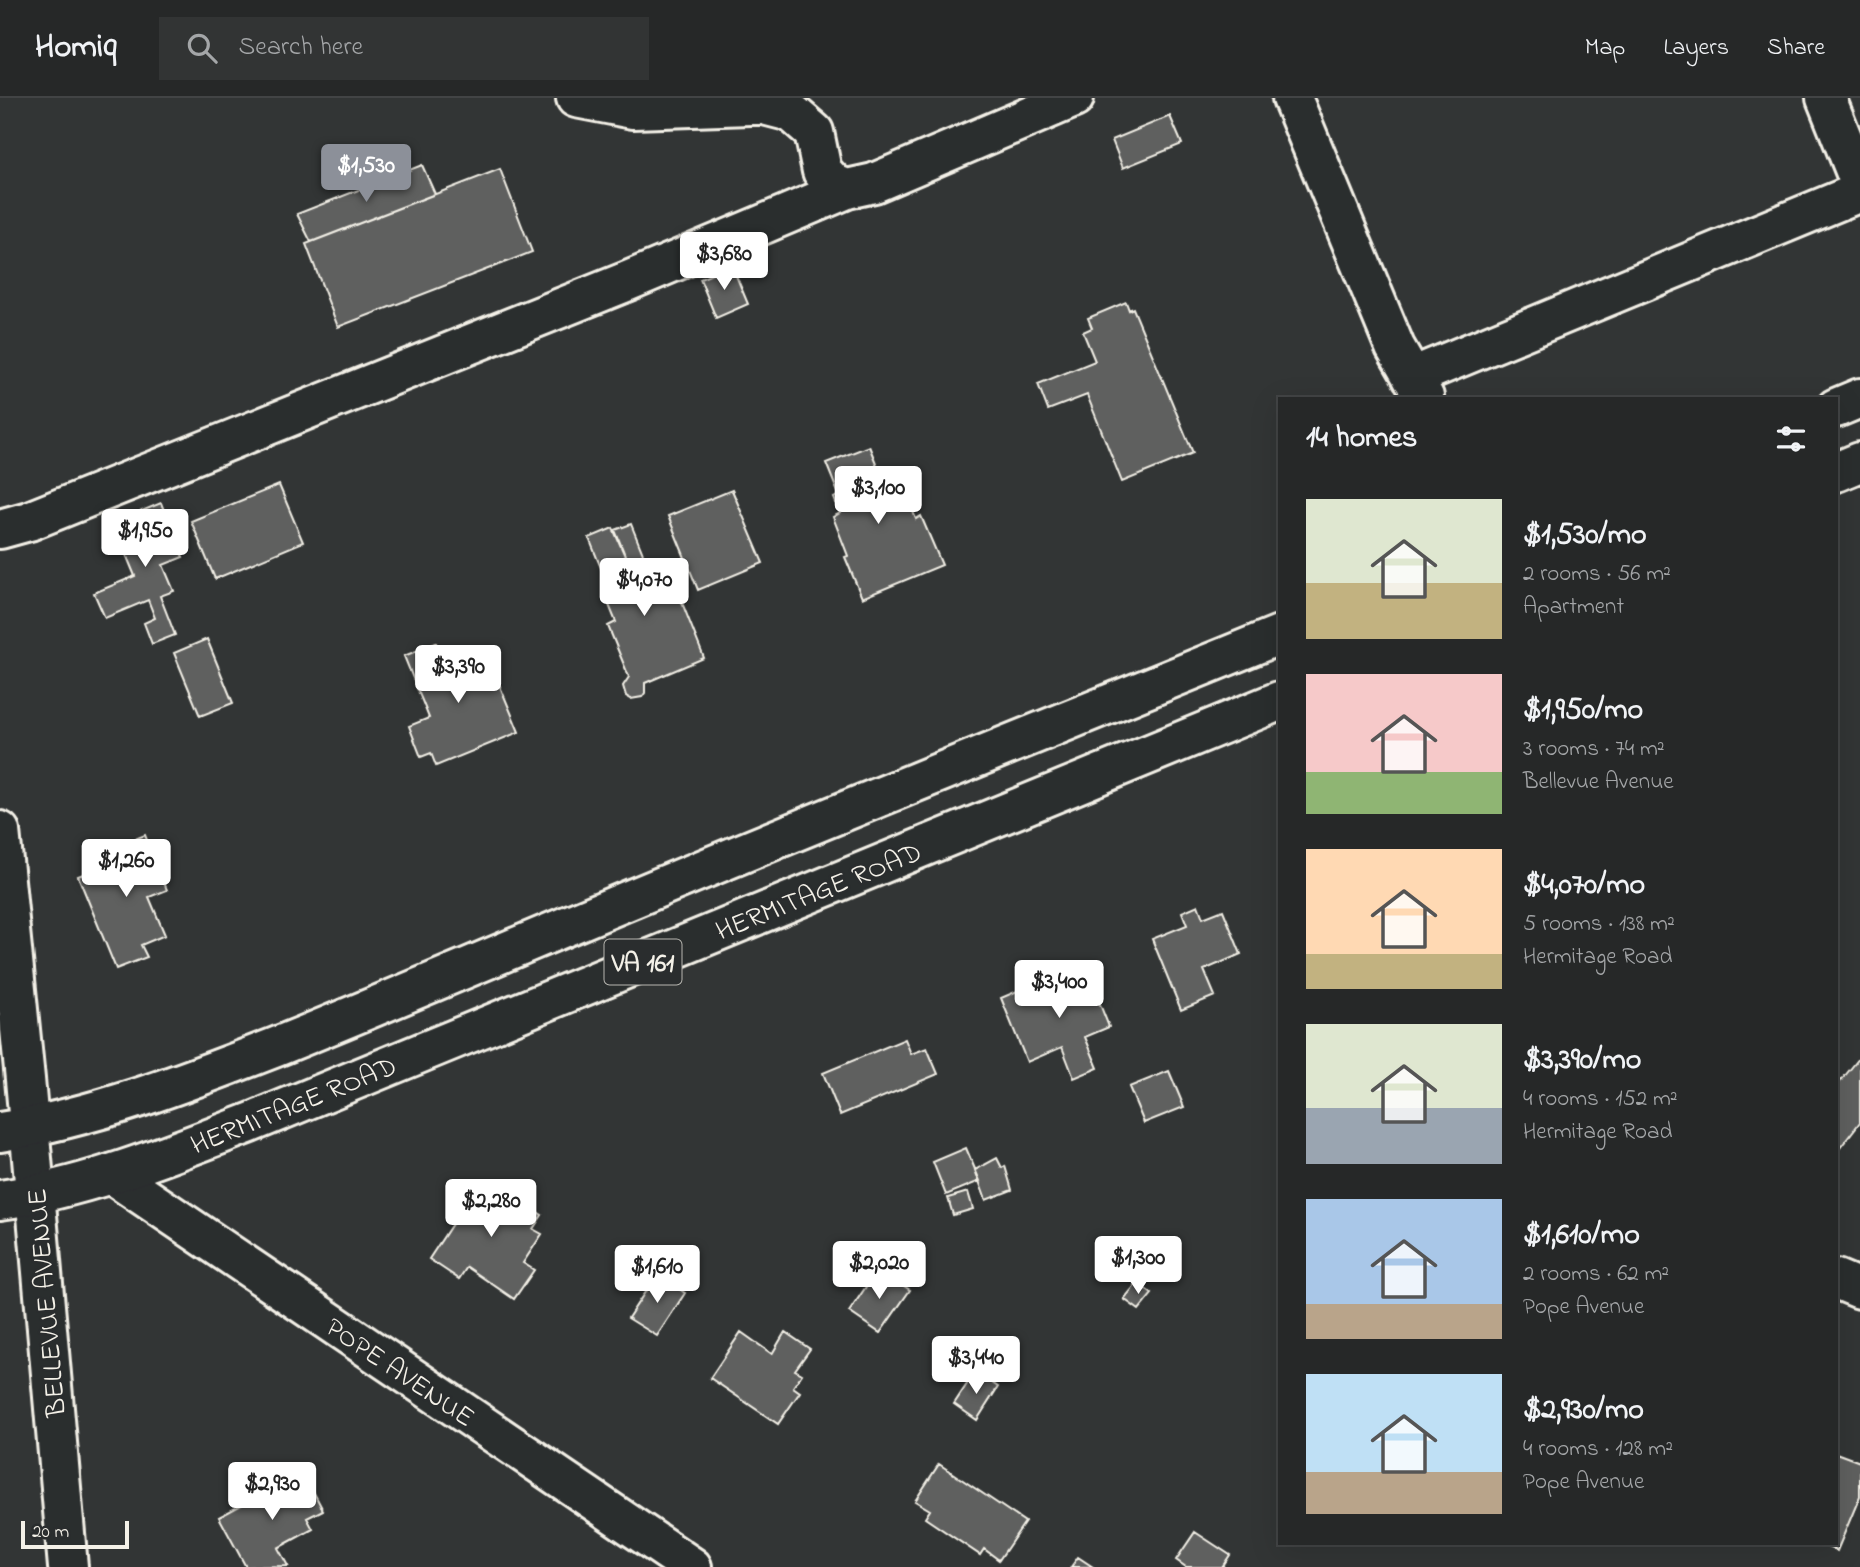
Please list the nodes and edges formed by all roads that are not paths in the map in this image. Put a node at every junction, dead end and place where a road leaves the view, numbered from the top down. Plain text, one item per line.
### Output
1 (576, 98) edge
2 (1074, 98) edge
3 (1292, 98) edge
4 (1826, 98) edge
5 (766, 102) edge
6 (1860, 183) edge
7 (847, 189) junction
8 (1860, 192) edge
9 (1419, 388) edge
10 (1860, 398) edge
11 (1838, 407) edge
12 (1860, 462) edge
13 (1838, 471) edge
14 (0, 529) edge
15 (1278, 635) edge
16 (1278, 701) edge
17 (0, 831) edge
18 (14, 1130) edge
19 (111, 1174) junction
20 (18, 1198) edge
21 (1838, 1280) edge
22 (1860, 1289) edge
23 (68, 1567) edge
24 (692, 1567) edge

1 - 5 main road
2 - 7 main road
3 - 9 main road
4 - 6 main road
5 - 7 main road
7 - 14 main road
8 - 9 main road
10 - 11 main road
12 - 13 main road
15 - 18 main road, VA 161
16 - 19 main road, HERMITAGE ROAD / VA 161
17 - 18 main road, BELLEVUE AVENUE
18 - 20 main road, BELLEVUE AVENUE
19 - 20 main road, HERMITAGE ROAD / VA 161
19 - 24 main road, POPE AVENUE
20 - 23 main road, BELLEVUE AVENUE
21 - 22 main road

